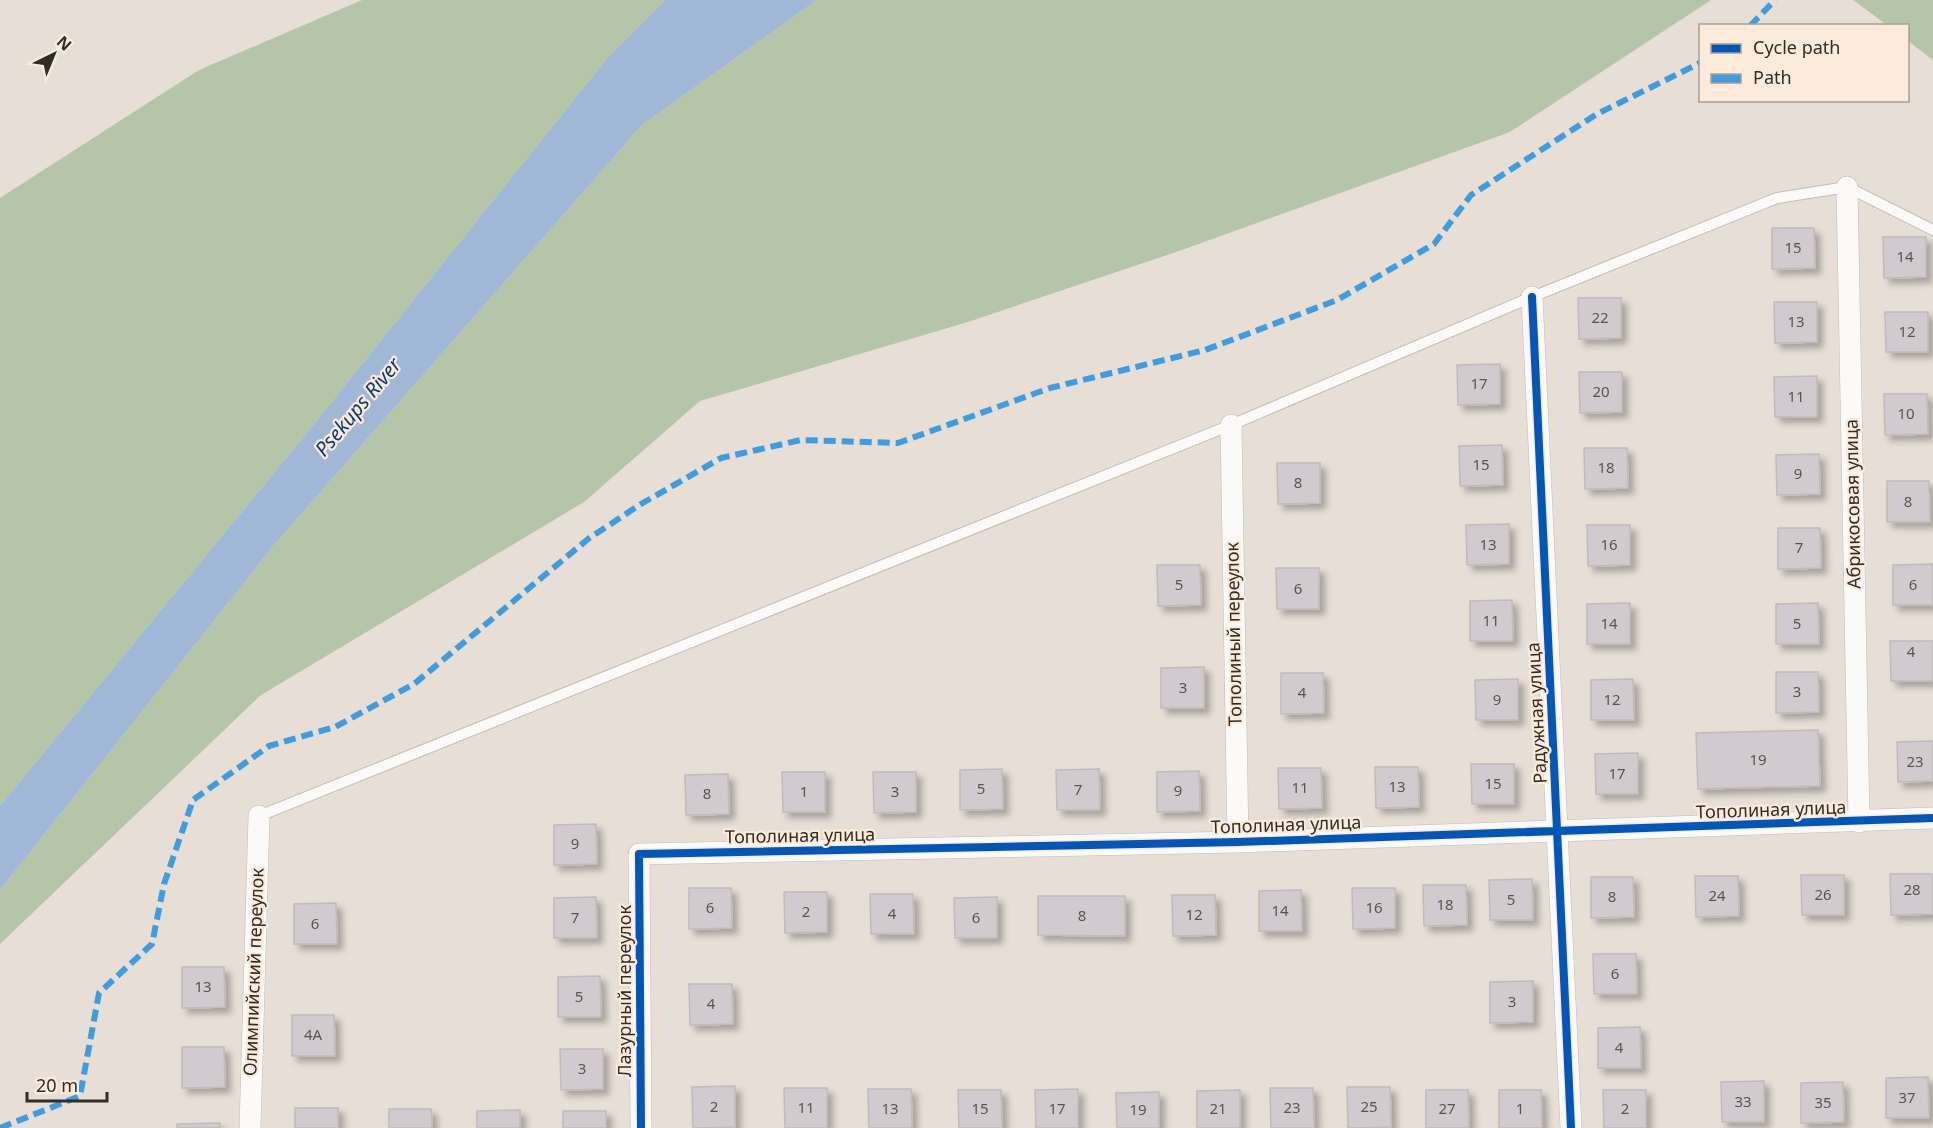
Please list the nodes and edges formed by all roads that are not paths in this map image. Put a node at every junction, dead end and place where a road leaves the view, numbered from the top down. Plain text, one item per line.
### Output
1 (1847, 187) junction
2 (1933, 230) edge
3 (1532, 297) junction
4 (1231, 425) junction
5 (259, 816) joint
6 (1933, 818) edge
7 (1859, 822) junction
8 (1558, 832) junction
9 (1238, 842) junction
10 (639, 854) joint
11 (250, 1128) edge
12 (641, 1128) edge
13 (1572, 1128) edge

1 - 2 lane
1 - 3 lane
1 - 7 street, Абрикосовая улица
3 - 4 lane
3 - 8 street, Радужная улица
4 - 5 lane
4 - 9 street, Тополиный переулок
5 - 11 street, Олимпийский переулок
6 - 7 street, Тополиная улица
7 - 8 street, Тополиная улица
8 - 9 street, Тополиная улица
8 - 13 street, Радужная улица
9 - 10 street, Тополиная улица
10 - 12 street, Лазурный переулок

